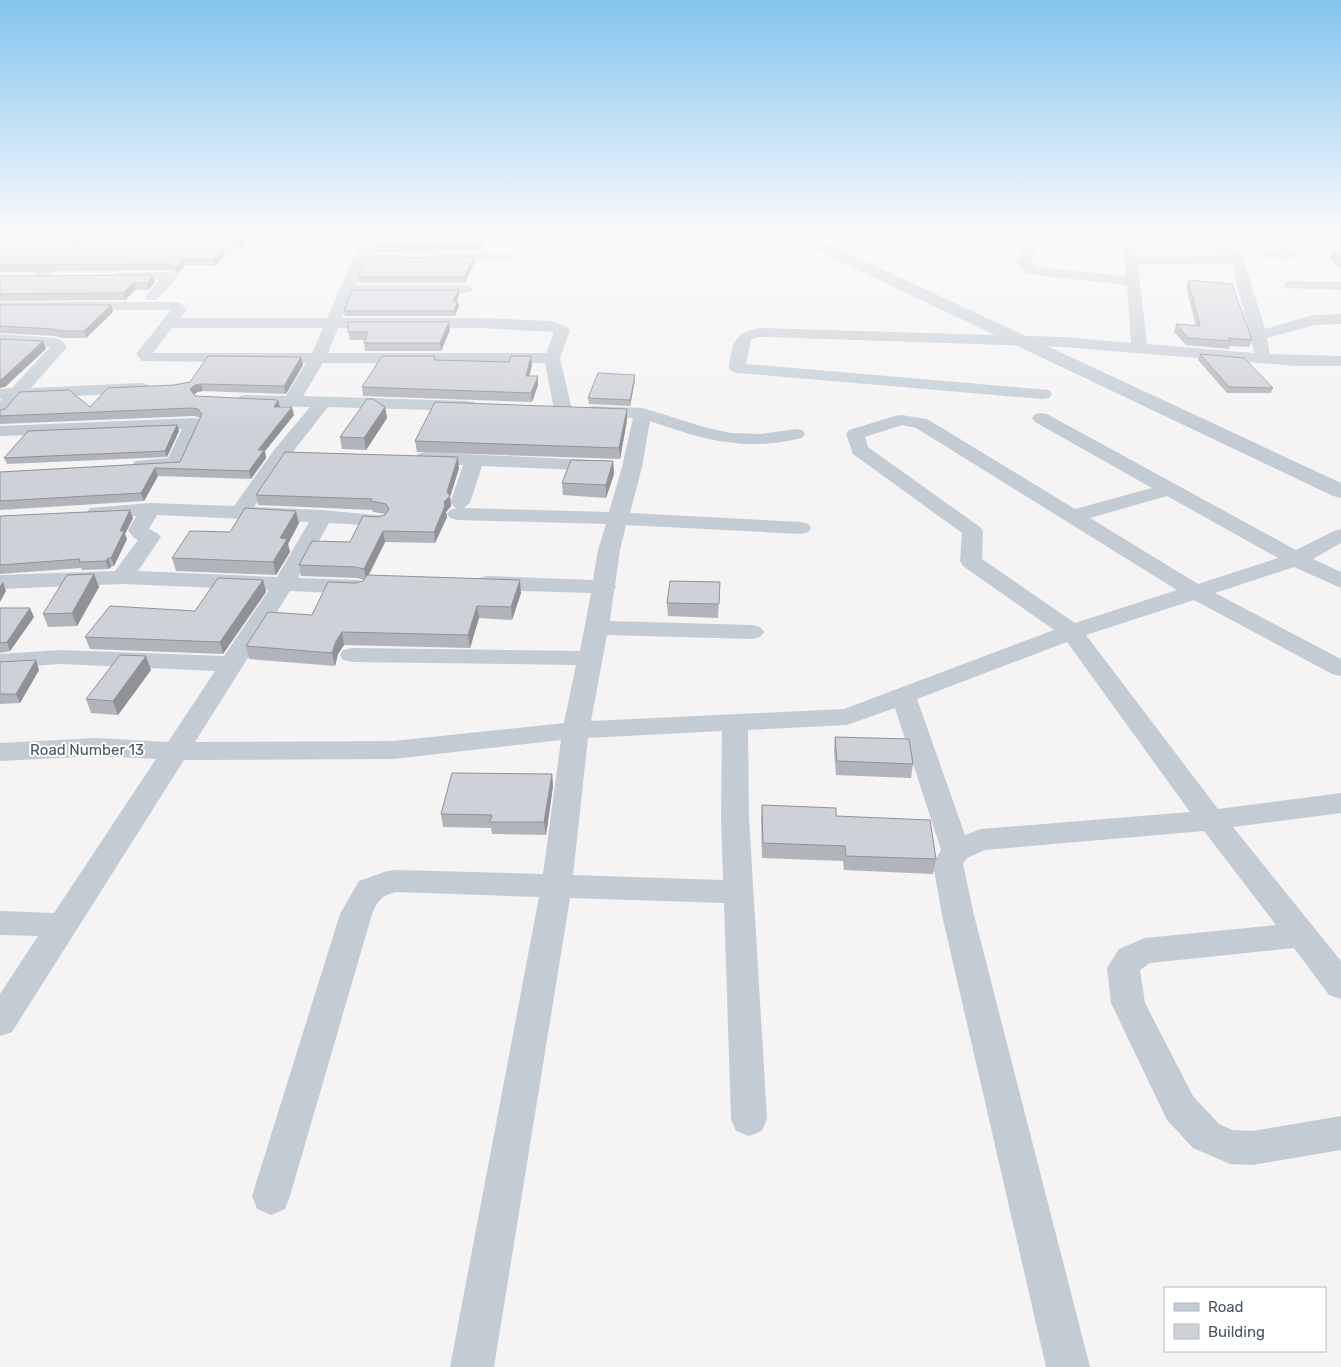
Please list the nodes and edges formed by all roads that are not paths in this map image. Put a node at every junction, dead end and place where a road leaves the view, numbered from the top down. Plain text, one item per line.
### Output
1 (342, 300) edge
2 (933, 300) edge
3 (1135, 300) edge
4 (1249, 300) edge
5 (1, 307) edge
6 (1341, 319) edge
7 (333, 323) junction
8 (168, 324) junction
9 (1259, 334) junction
10 (0, 340) edge
11 (1020, 341) junction
12 (1139, 347) junction
13 (318, 357) junction
14 (1263, 357) junction
15 (552, 358) junction
16 (1341, 362) edge
17 (157, 387) edge
18 (18, 393) junction
19 (0, 394) edge
20 (1043, 394) dead end
21 (233, 399) edge
22 (292, 401) junction
23 (324, 401) junction
24 (484, 407) edge
25 (544, 409) edge
26 (563, 410) junction
27 (0, 412) edge
28 (643, 413) junction
29 (1041, 418) dead end
30 (0, 431) edge
31 (796, 434) dead end
32 (281, 454) junction
33 (300, 454) edge
34 (406, 458) edge
35 (474, 460) junction
36 (127, 466) edge
37 (632, 467) junction
38 (1169, 489) junction
39 (1341, 490) edge
40 (150, 509) junction
41 (240, 512) junction
42 (75, 513) edge
43 (322, 516) junction
44 (1072, 516) junction
45 (617, 518) junction
46 (379, 520) edge
47 (802, 528) dead end
48 (1341, 535) edge
49 (1296, 559) junction
50 (122, 577) junction
51 (1341, 581) edge
52 (0, 582) edge
53 (462, 582) edge
54 (283, 585) junction
55 (357, 587) edge
56 (604, 587) junction
57 (1196, 592) junction
58 (597, 628) junction
59 (752, 632) dead end
60 (1072, 632) junction
61 (352, 655) dead end
62 (590, 658) junction
63 (0, 661) edge
64 (230, 664) junction
65 (1341, 669) edge
66 (903, 696) junction
67 (735, 724) junction
68 (576, 730) junction
69 (175, 751) junction
70 (0, 752) edge
71 (1341, 803) edge
72 (1210, 820) junction
73 (956, 850) junction
74 (557, 885) junction
75 (738, 892) junction
76 (0, 923) edge
77 (62, 925) junction
78 (1302, 935) junction
79 (1341, 985) edge
80 (0, 1022) edge
81 (749, 1119) dead end
82 (1341, 1133) edge
83 (271, 1196) dead end
84 (472, 1367) edge
85 (1068, 1367) edge

1 - 7 street
2 - 11 street
3 - 12 street
4 - 9 street
5 - 8 street
6 - 9 street
7 - 8 street
7 - 13 street
7 - 15 street
8 - 13 street
9 - 14 street
10 - 18 street
11 - 12 street
11 - 20 street
11 - 39 street
12 - 14 street
13 - 15 street
13 - 22 street
14 - 16 street
15 - 26 street
17 - 18 street
18 - 19 street
18 - 27 street
21 - 22 street
22 - 23 street
23 - 24 street
23 - 32 street
25 - 26 street
26 - 28 street
28 - 31 street
28 - 37 street
29 - 38 street
30 - 36 street
32 - 33 street
32 - 41 street
34 - 35 street
35 - 37 street
35 - 45 street
37 - 45 street
38 - 44 street
38 - 49 street
40 - 41 street
40 - 42 street
40 - 50 street
41 - 43 street
43 - 46 street
43 - 54 street
44 - 57 street
44 - 60 street
45 - 47 street
45 - 56 street
48 - 49 street, Road Number 13
49 - 51 street
49 - 57 street, Road Number 13
50 - 52 street
50 - 54 street
53 - 56 street
54 - 55 street
54 - 64 street
56 - 58 street
57 - 60 street, Road Number 13
57 - 65 street
58 - 59 street
58 - 62 street
60 - 66 street, Road Number 13
60 - 72 street
61 - 62 street
62 - 68 street
63 - 64 street
64 - 69 street
66 - 67 street, Road Number 13
66 - 73 street
67 - 68 street, Road Number 13
67 - 75 street
68 - 69 street, Road Number 13
68 - 74 street
69 - 70 street, Road Number 13
69 - 77 street
71 - 72 street
72 - 73 street
72 - 78 street
73 - 85 street
74 - 75 street
74 - 83 street
74 - 84 street
75 - 81 street
76 - 77 street
77 - 80 street
78 - 79 street
78 - 82 street

